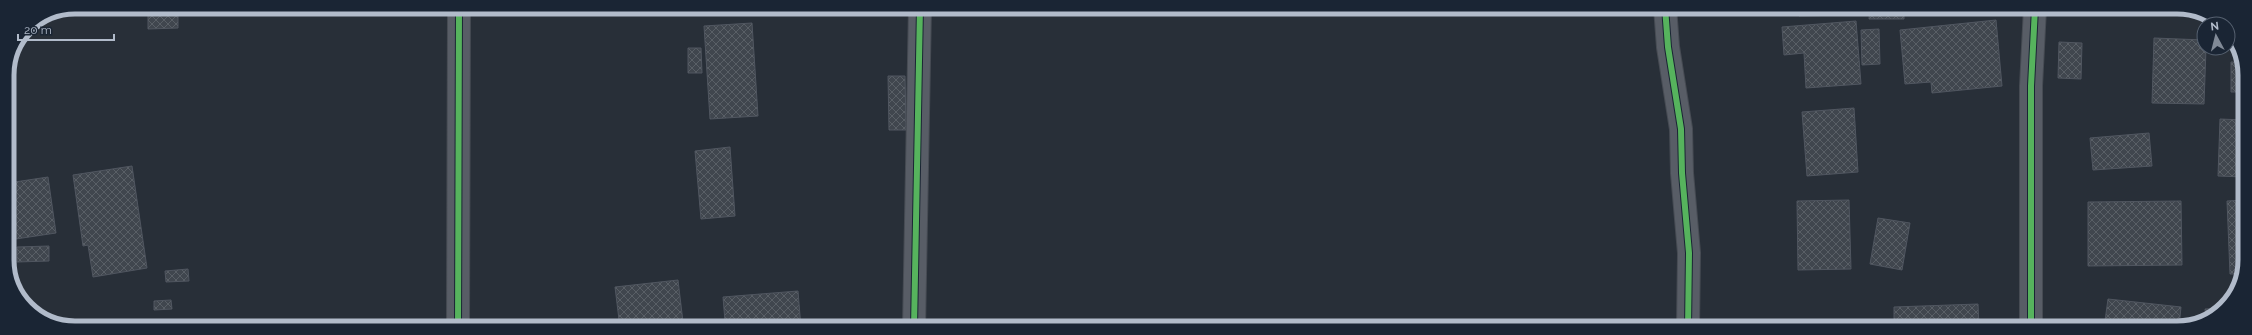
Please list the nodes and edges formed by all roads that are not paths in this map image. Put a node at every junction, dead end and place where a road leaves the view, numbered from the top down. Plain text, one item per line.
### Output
1 (459, 14) edge
2 (920, 14) edge
3 (1666, 14) edge
4 (2035, 14) edge
5 (458, 321) edge
6 (914, 321) edge
7 (1688, 321) edge
8 (2031, 321) edge

1 - 5 street
2 - 6 street
3 - 7 street
4 - 8 street

